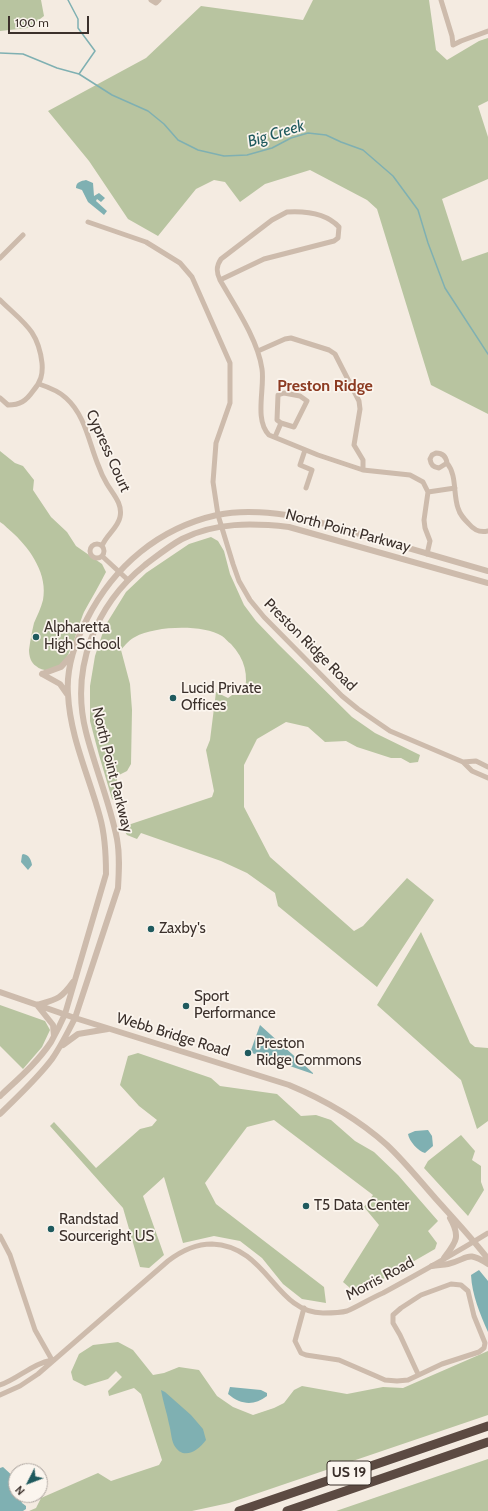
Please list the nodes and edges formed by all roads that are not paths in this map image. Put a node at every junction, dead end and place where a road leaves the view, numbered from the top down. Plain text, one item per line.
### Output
1 (151, 0) edge
2 (160, 0) edge
3 (441, 0) edge
4 (488, 32) edge
5 (88, 222) dead end
6 (23, 235) dead end
7 (0, 258) edge
8 (220, 280) junction
9 (0, 300) edge
10 (258, 351) junction
11 (39, 384) junction
12 (0, 398) edge
13 (281, 423) junction
14 (275, 437) junction
15 (305, 450) junction
16 (447, 463) dead end
17 (363, 470) junction
18 (306, 488) dead end
19 (454, 488) junction
20 (428, 492) junction
21 (218, 515) junction
22 (222, 527) junction
23 (488, 531) edge
24 (102, 546) junction
25 (427, 554) junction
26 (102, 556) junction
27 (119, 571) junction
28 (488, 571) edge
29 (128, 580) junction
30 (488, 582) edge
31 (72, 654) junction
32 (69, 701) junction
33 (463, 762) junction
34 (488, 767) edge
35 (488, 778) edge
36 (77, 976) junction
37 (0, 992) edge
38 (37, 1005) junction
39 (65, 1014) junction
40 (75, 1018) junction
41 (111, 1029) junction
42 (54, 1036) junction
43 (59, 1049) junction
44 (0, 1096) edge
45 (0, 1114) edge
46 (440, 1204) junction
47 (488, 1233) edge
48 (0, 1236) edge
49 (474, 1241) junction
50 (2, 1243) edge
51 (444, 1258) junction
52 (488, 1259) edge
53 (488, 1264) edge
54 (432, 1266) junction
55 (304, 1308) junction
56 (52, 1360) junction
57 (418, 1374) junction
58 (0, 1385) edge
59 (0, 1395) edge
60 (488, 1426) edge
61 (488, 1442) edge
62 (239, 1511) edge
63 (287, 1511) edge

1 - 2 street
3 - 4 street
5 - 21 street, Preston Ridge Road
6 - 7 street
8 - 8 street
8 - 10 street
9 - 11 street
10 - 14 street
10 - 17 street
11 - 12 street
11 - 24 street, Cypress Court
13 - 13 street
13 - 14 street
14 - 15 street
15 - 17 street
15 - 18 street
16 - 19 street
17 - 20 street
19 - 20 street
19 - 23 street
20 - 25 street
21 - 22 street, Preston Ridge Road
21 - 25 street, North Point Parkway
21 - 27 street, North Point Parkway
22 - 29 street, North Point Parkway
22 - 30 street, North Point Parkway
22 - 33 street, Preston Ridge Road
24 - 26 street
24 - 26 street, Cypress Court
25 - 28 street, North Point Parkway
26 - 27 street, Cypress Court
27 - 29 street, Cypress Court
27 - 31 street, North Point Parkway
29 - 40 street, North Point Parkway
31 - 32 street, North Point Parkway
31 - 32 street
32 - 36 street, North Point Parkway
33 - 34 street, Preston Ridge Road
33 - 35 street, Preston Ridge Road
36 - 38 street
36 - 39 street, North Point Parkway
37 - 38 street, Webb Bridge Road
38 - 39 street, Webb Bridge Road
38 - 42 street
39 - 40 street, Webb Bridge Road
39 - 42 street, North Point Parkway
40 - 41 street, Webb Bridge Road
40 - 43 street, North Point Parkway
41 - 43 street
41 - 46 street, Webb Bridge Road
42 - 44 street, North Point Parkway
43 - 45 street, North Point Parkway
46 - 49 street, Webb Bridge Road
46 - 51 street
47 - 49 street, Morris Road
48 - 50 street
49 - 51 street, Morris Road
49 - 52 street, Webb Bridge Road
50 - 56 street
51 - 54 street, Morris Road
53 - 54 street
54 - 55 street, Morris Road
55 - 56 street, Morris Road
55 - 57 street
56 - 58 street, Morris Road
56 - 59 street, Morris Road
57 - 57 street
60 - 62 highway, US 19
61 - 63 highway, US 19

